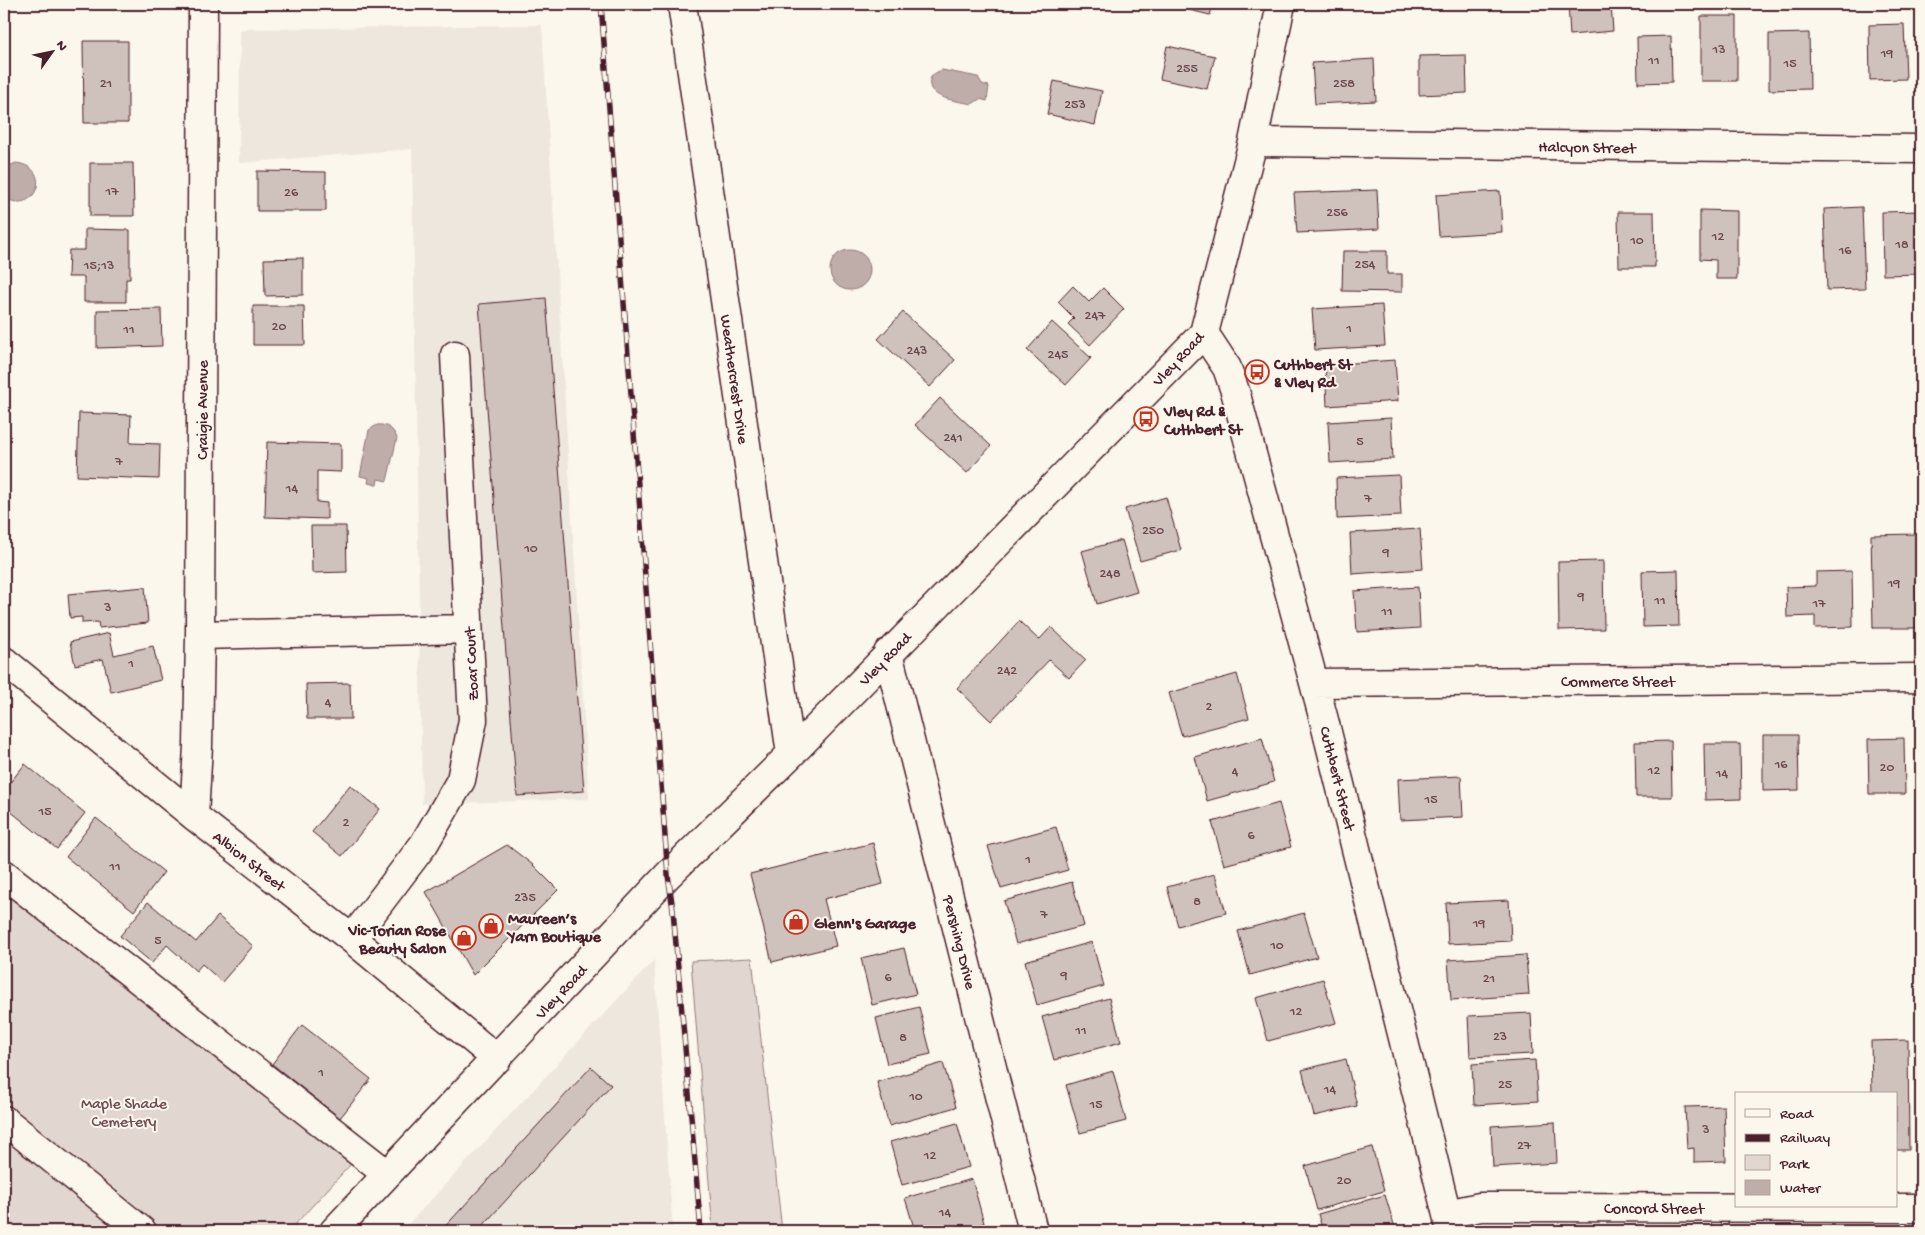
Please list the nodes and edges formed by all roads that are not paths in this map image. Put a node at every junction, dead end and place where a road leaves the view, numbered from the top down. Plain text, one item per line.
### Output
1 (203, 4) edge
2 (682, 4) edge
3 (1281, 4) edge
4 (1253, 142) junction
5 (1921, 149) edge
6 (1204, 333) junction
7 (455, 355) dead end
8 (468, 629) junction
9 (200, 635) junction
10 (888, 653) junction
11 (4, 661) edge
12 (1921, 678) edge
13 (1314, 682) junction
14 (791, 754) junction
15 (194, 816) junction
16 (4, 874) edge
17 (352, 939) junction
18 (497, 1059) junction
19 (4, 1120) edge
20 (387, 1174) junction
21 (1735, 1208) edge
22 (1898, 1208) edge
23 (1921, 1208) edge
24 (1449, 1222) edge
25 (142, 1231) edge
26 (334, 1231) edge
27 (1033, 1231) edge

1 - 9 street, Craigie Avenue
2 - 14 street, Weathercrest Drive
3 - 4 street, Vley Road
4 - 5 street, Halcyon Street
4 - 6 street, Vley Road
6 - 10 street, Vley Road
6 - 13 street, Cuthbert Street
7 - 8 street, Zoar Court
8 - 9 street
8 - 17 street, Zoar Court
9 - 15 street, Craigie Avenue
10 - 14 street, Vley Road
10 - 27 street, Pershing Drive
11 - 15 street, Albion Street
12 - 13 street, Commerce Street
13 - 24 street, Cuthbert Street
14 - 18 street, Vley Road
15 - 17 street, Albion Street
16 - 20 street
17 - 18 street, Albion Street
18 - 20 street, Vley Road
19 - 25 street
20 - 26 street, Vley Road
21 - 24 street, Concord Street
22 - 23 street, Concord Street

